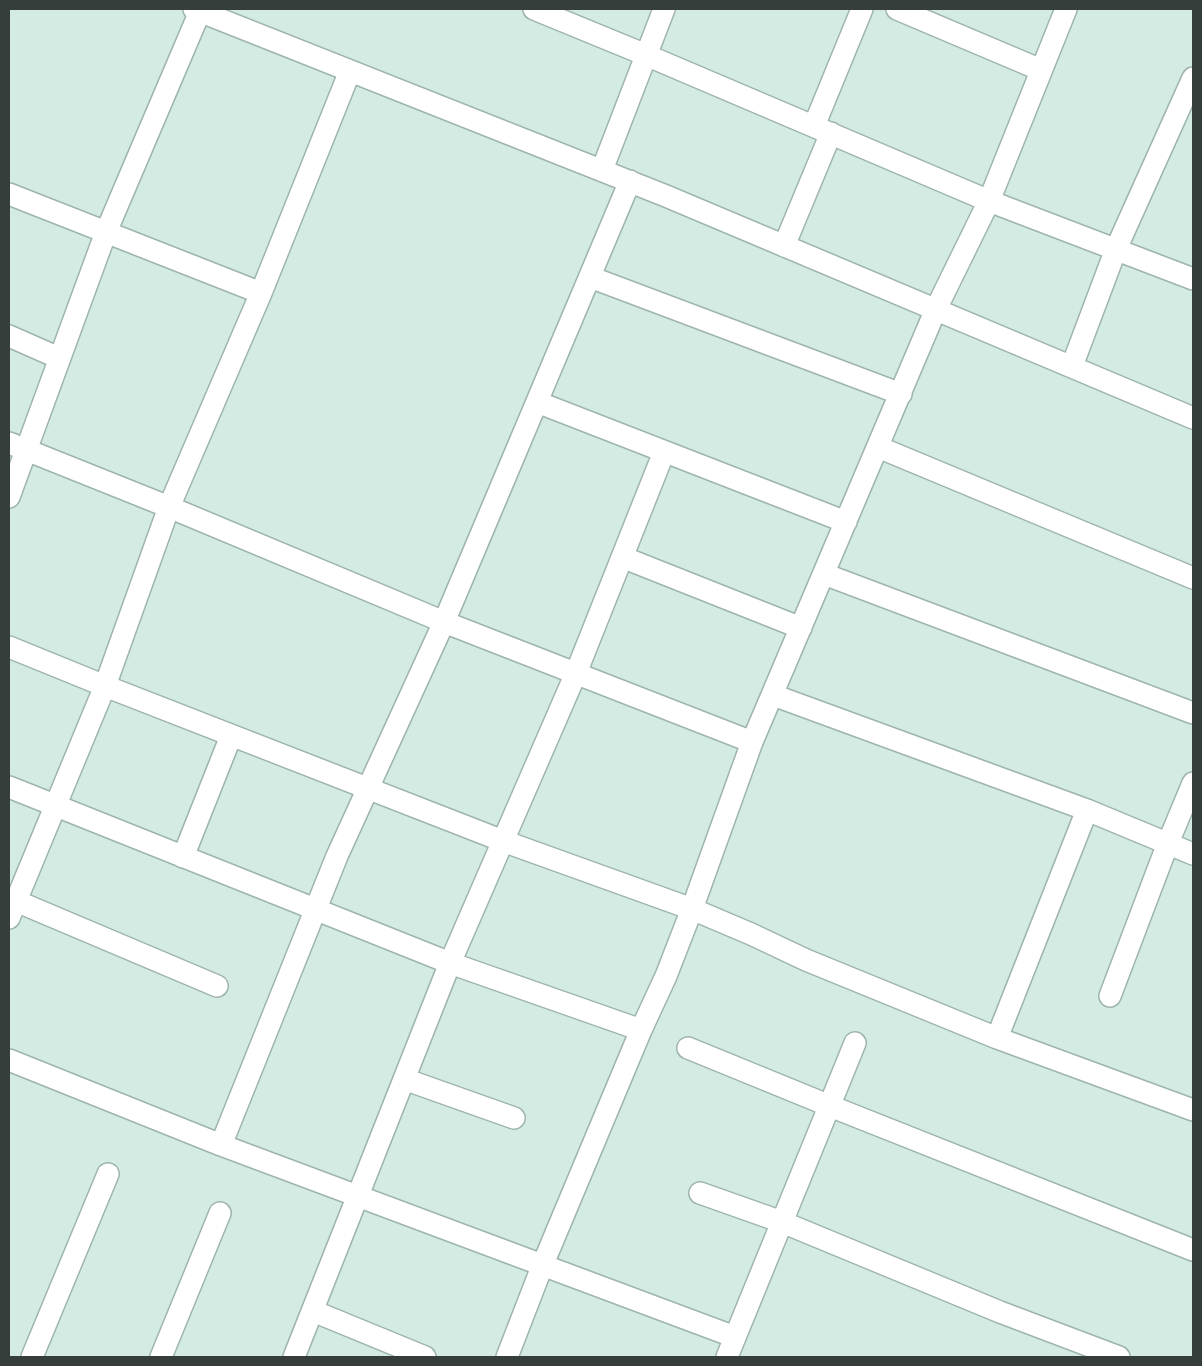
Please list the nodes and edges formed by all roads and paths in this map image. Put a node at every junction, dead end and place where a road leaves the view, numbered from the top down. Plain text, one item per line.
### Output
1 (534, 9) edge
2 (664, 9) edge
3 (862, 9) edge
4 (897, 9) edge
5 (1066, 9) edge
6 (198, 10) edge
7 (646, 55) junction
8 (1041, 70) junction
9 (350, 71) junction
10 (1193, 78) edge
11 (823, 130) junction
12 (602, 170) junction
13 (630, 181) junction
14 (9, 194) edge
15 (989, 201) junction
16 (106, 232) junction
17 (784, 246) junction
18 (1116, 249) junction
19 (590, 277) junction
20 (1193, 279) edge
21 (261, 293) junction
22 (936, 310) junction
23 (9, 336) edge
24 (59, 358) junction
25 (1072, 366) junction
26 (901, 394) junction
27 (537, 402) junction
28 (1193, 418) edge
29 (17, 446) edge
30 (878, 447) junction
31 (664, 452) junction
32 (9, 496) edge
33 (169, 507) junction
34 (846, 522) junction
35 (622, 557) junction
36 (1191, 571) edge
37 (824, 574) junction
38 (444, 622) junction
39 (801, 628) junction
40 (9, 647) edge
41 (576, 673) junction
42 (105, 686) junction
43 (773, 695) junction
44 (1193, 713) edge
45 (231, 736) junction
46 (752, 742) junction
47 (1193, 783) edge
48 (9, 787) edge
49 (368, 790) junction
50 (55, 806) junction
51 (1087, 810) junction
52 (503, 842) junction
53 (1168, 843) junction
54 (1193, 854) edge
55 (183, 857) junction
56 (692, 909) junction
57 (316, 910) junction
58 (11, 912) edge
59 (450, 963) junction
60 (217, 986) dead end
61 (1110, 996) dead end
62 (641, 1030) junction
63 (997, 1038) junction
64 (855, 1044) dead end
65 (688, 1048) dead end
66 (9, 1060) edge
67 (404, 1079) junction
68 (830, 1106) junction
69 (1193, 1110) edge
70 (514, 1118) dead end
71 (221, 1145) junction
72 (108, 1174) dead end
73 (700, 1192) dead end
74 (358, 1196) junction
75 (220, 1213) dead end
76 (782, 1222) junction
77 (1193, 1250) edge
78 (543, 1264) junction
79 (312, 1311) junction
80 (735, 1336) junction
81 (32, 1357) edge
82 (162, 1357) edge
83 (294, 1357) edge
84 (425, 1357) edge
85 (508, 1357) edge
86 (727, 1357) edge
87 (1116, 1357) edge

1 - 7 street
2 - 7 street
3 - 11 street
4 - 8 street
5 - 8 street
6 - 9 street
6 - 16 street
7 - 11 street
7 - 12 street
8 - 15 street
9 - 12 street
9 - 21 street
10 - 18 street
11 - 15 street
11 - 17 street
12 - 13 street
13 - 17 street
13 - 19 street
14 - 16 street
15 - 18 street
15 - 22 street
16 - 21 street
16 - 24 street
17 - 22 street
18 - 20 street
18 - 25 street
19 - 26 street
19 - 27 street
21 - 33 street
22 - 25 street
22 - 26 street
23 - 24 street
24 - 29 street
25 - 28 street
26 - 30 street
27 - 31 street
27 - 38 street
29 - 32 street
29 - 33 street
30 - 34 street
30 - 36 street
31 - 34 street
31 - 35 street
33 - 38 street
33 - 42 street
34 - 37 street
35 - 39 street
35 - 41 street
37 - 39 street
37 - 44 street
38 - 41 street
38 - 49 street
39 - 43 street
40 - 42 street
41 - 46 street
41 - 52 street
42 - 45 street
42 - 50 street
43 - 46 street
43 - 51 street
45 - 49 street
45 - 55 street
46 - 56 street
47 - 53 street
48 - 50 street
49 - 52 street
49 - 57 street
50 - 55 street
50 - 58 street
51 - 53 street
51 - 63 street
52 - 56 street
52 - 59 street
53 - 54 street
53 - 61 street
55 - 57 street
56 - 62 street
56 - 63 street
57 - 59 street
57 - 71 street
58 - 60 street
59 - 62 street
59 - 67 street
62 - 78 street
63 - 69 street
64 - 68 street
65 - 68 street
66 - 71 street
67 - 70 street
67 - 74 street
68 - 76 street
68 - 77 street
71 - 74 street
72 - 81 street
73 - 76 street
74 - 78 street
74 - 79 street
75 - 82 street
76 - 80 street
76 - 87 street
78 - 80 street
78 - 85 street
79 - 83 street
79 - 84 street
80 - 86 street

